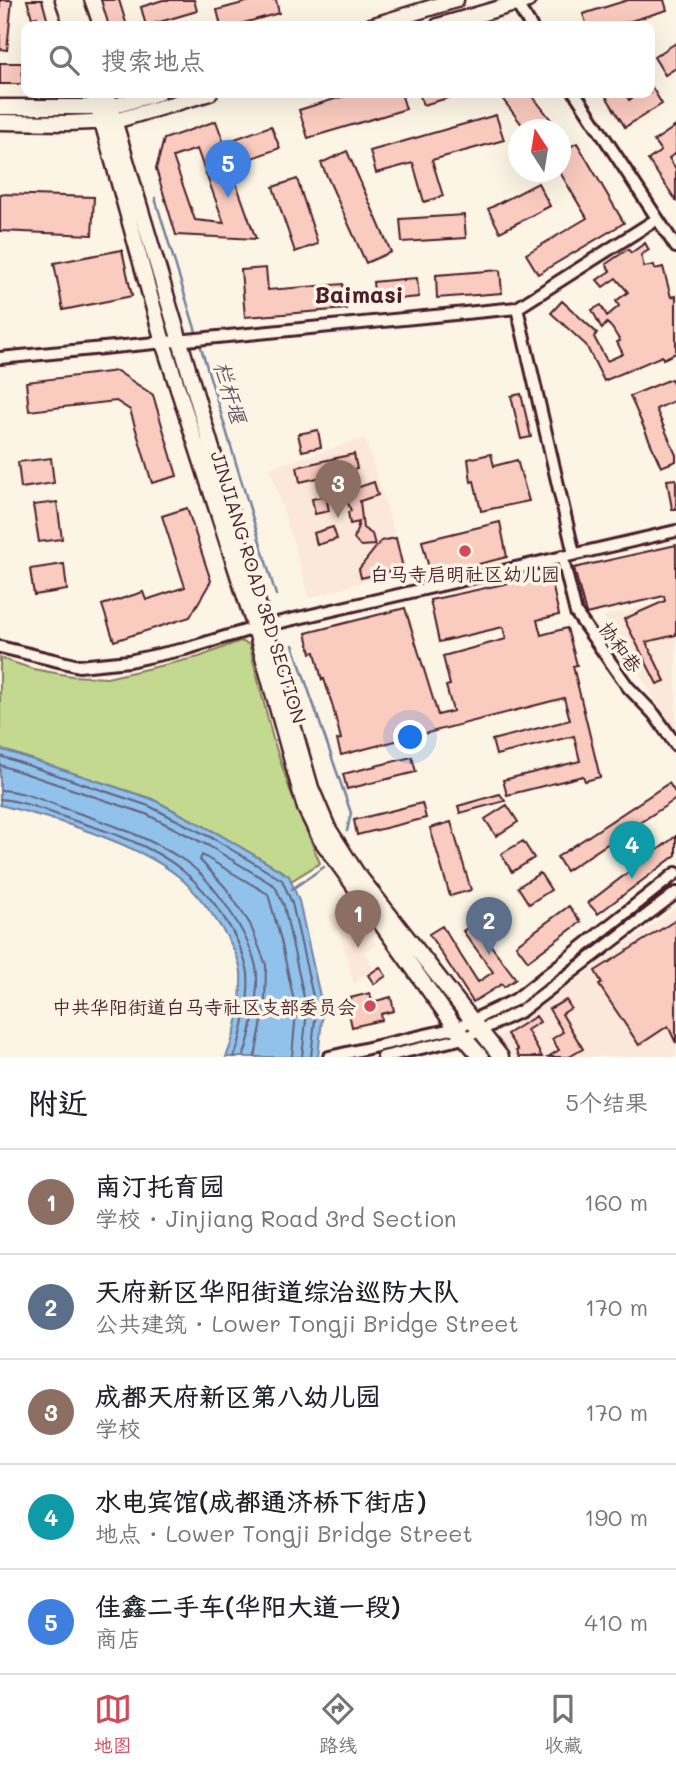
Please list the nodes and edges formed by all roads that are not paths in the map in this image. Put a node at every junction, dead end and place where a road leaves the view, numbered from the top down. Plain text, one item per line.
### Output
1 (63, 0) edge
2 (75, 0) edge
3 (456, 0) edge
4 (519, 1) edge
5 (70, 21) edge
6 (82, 21) edge
7 (387, 21) edge
8 (454, 21) edge
9 (529, 21) edge
10 (143, 98) edge
11 (180, 98) edge
12 (578, 98) edge
13 (0, 107) edge
14 (107, 110) edge
15 (0, 122) edge
16 (657, 219) junction
17 (676, 247) edge
18 (517, 308) junction
19 (192, 339) junction
20 (163, 342) junction
21 (0, 358) edge
22 (676, 531) edge
23 (568, 555) junction
24 (260, 628) junction
25 (0, 647) edge
26 (676, 745) edge
27 (676, 873) edge
28 (676, 893) edge
29 (478, 1025) junction
30 (460, 1033) junction
31 (334, 1056) edge
32 (383, 1057) edge
33 (481, 1057) edge
34 (501, 1057) edge

1 - 5 main road
2 - 6 main road
3 - 7 main road
4 - 8 main road
4 - 9 street
10 - 14 main road
11 - 14 main road
12 - 16 street
13 - 14 main road
14 - 15 main road
14 - 19 main road, JINJIANG ROAD 3RD SECTION
14 - 20 main road, JINJIANG ROAD 3RD SECTION
16 - 17 street
16 - 18 street
18 - 19 street
18 - 23 street, 协和巷
19 - 20 street
19 - 24 main road, JINJIANG ROAD 3RD SECTION
20 - 21 street
20 - 24 main road, JINJIANG ROAD 3RD SECTION
22 - 23 street
23 - 24 street
23 - 26 street, 协和巷
24 - 25 street
24 - 29 main road, JINJIANG ROAD 3RD SECTION
24 - 30 main road, JINJIANG ROAD 3RD SECTION
27 - 29 street
28 - 29 street
29 - 30 street
29 - 34 main road, JINJIANG ROAD 3RD SECTION
30 - 31 street
30 - 32 street
30 - 33 main road, JINJIANG ROAD 3RD SECTION

